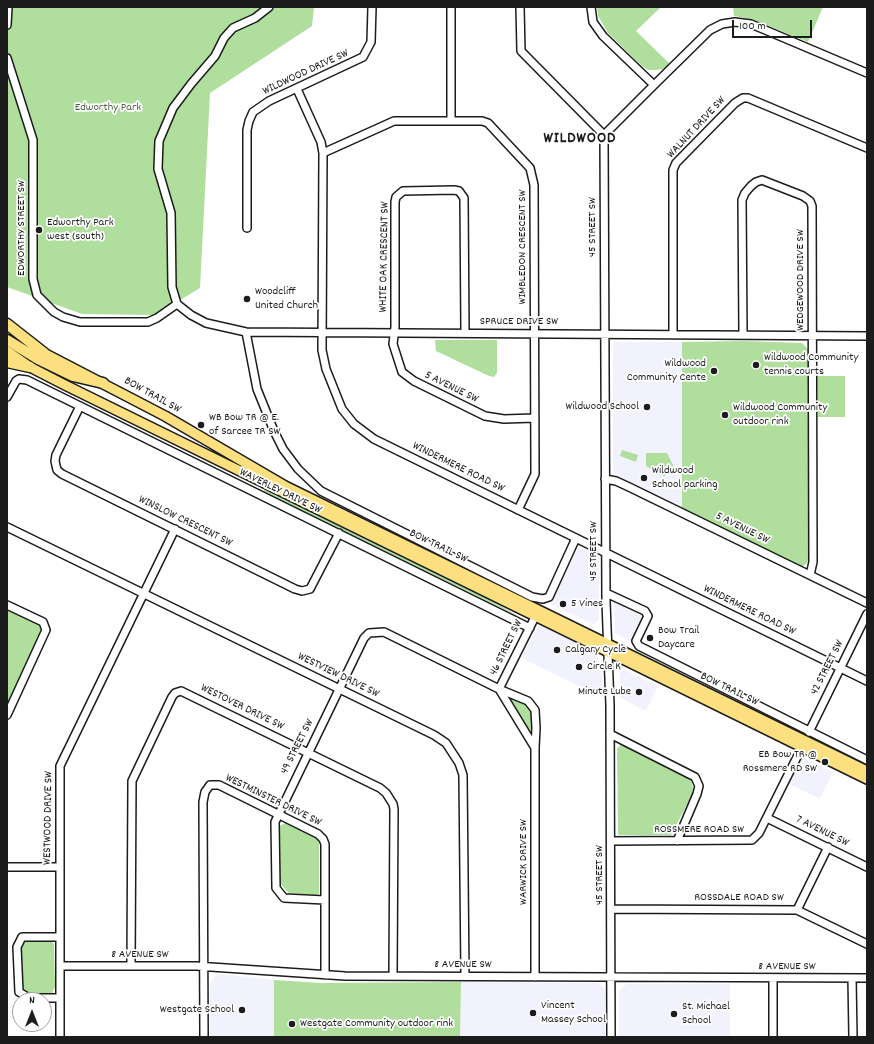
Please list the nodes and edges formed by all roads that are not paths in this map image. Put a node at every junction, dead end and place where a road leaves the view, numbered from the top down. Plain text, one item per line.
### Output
1 (8, 7) edge
2 (269, 7) edge
3 (372, 7) edge
4 (451, 7) edge
5 (520, 7) edge
6 (591, 7) edge
7 (7, 25) edge
8 (7, 58) edge
9 (867, 73) edge
10 (654, 85) junction
11 (297, 89) junction
12 (452, 121) junction
13 (604, 135) junction
14 (867, 148) edge
15 (323, 153) junction
16 (247, 228) dead end
17 (177, 304) junction
18 (7, 324) edge
19 (7, 330) edge
20 (246, 332) junction
21 (322, 332) junction
22 (394, 333) junction
23 (465, 333) junction
24 (534, 333) junction
25 (604, 334) junction
26 (673, 334) junction
27 (743, 334) junction
28 (812, 335) junction
29 (867, 336) edge
30 (7, 340) edge
31 (7, 351) edge
32 (44, 353) junction
33 (7, 362) edge
34 (30, 367) junction
35 (103, 383) junction
36 (7, 397) edge
37 (80, 406) junction
38 (534, 418) junction
39 (214, 446) junction
40 (206, 454) junction
41 (605, 479) junction
42 (518, 510) junction
43 (7, 527) edge
44 (175, 530) junction
45 (339, 533) junction
46 (576, 538) junction
47 (605, 552) junction
48 (810, 575) junction
49 (143, 593) junction
50 (606, 593) junction
51 (867, 603) edge
52 (7, 604) edge
53 (867, 614) edge
54 (535, 617) junction
55 (530, 628) junction
56 (608, 643) junction
57 (609, 654) junction
58 (840, 668) junction
59 (867, 681) edge
60 (339, 689) junction
61 (499, 689) junction
62 (7, 715) edge
63 (809, 732) junction
64 (610, 734) junction
65 (802, 747) junction
66 (535, 748) junction
67 (308, 752) junction
68 (867, 760) edge
69 (867, 771) edge
70 (867, 779) edge
71 (277, 815) junction
72 (767, 818) junction
73 (611, 841) junction
74 (677, 841) junction
75 (828, 847) junction
76 (7, 866) edge
77 (59, 867) junction
78 (867, 867) edge
79 (325, 900) junction
80 (611, 908) junction
81 (797, 910) junction
82 (60, 937) junction
83 (867, 944) edge
84 (60, 966) junction
85 (131, 966) junction
86 (203, 966) junction
87 (325, 975) junction
88 (393, 976) junction
89 (465, 976) junction
90 (535, 977) junction
91 (611, 977) junction
92 (773, 978) junction
93 (852, 978) junction
94 (867, 978) edge
95 (60, 998) junction
96 (60, 1037) edge
97 (204, 1037) edge
98 (611, 1037) edge
99 (773, 1037) edge
100 (853, 1037) edge

1 - 7 street
2 - 17 street
3 - 11 street, WILDWOOD DRIVE SW
4 - 12 street
5 - 13 street
6 - 10 street
8 - 17 street, EDWORTHY STREET SW
9 - 10 street
10 - 13 street
11 - 15 street, WINDERMERE ROAD SW
11 - 16 street, WILDWOOD DRIVE SW
12 - 15 street, WIMBLEDON CRESCENT SW
12 - 24 street, WIMBLEDON CRESCENT SW
13 - 25 street, 45 STREET SW
14 - 26 street, WALNUT DRIVE SW
15 - 21 street, WINDERMERE ROAD SW
17 - 20 street, SPRUCE DRIVE SW
18 - 32 highway
19 - 32 main road, BOW TRAIL SW
20 - 21 street, SPRUCE DRIVE SW
20 - 46 street
21 - 22 street, SPRUCE DRIVE SW
21 - 42 street, WINDERMERE ROAD SW
22 - 23 street, SPRUCE DRIVE SW
22 - 23 street, WHITE OAK CRESCENT SW
22 - 38 street, 5 AVENUE SW
23 - 24 street, SPRUCE DRIVE SW
24 - 25 street, SPRUCE DRIVE SW
24 - 38 street, WIMBLEDON CRESCENT SW
25 - 26 street, SPRUCE DRIVE SW
25 - 41 street, 45 STREET SW
26 - 27 street, SPRUCE DRIVE SW
27 - 28 street, SPRUCE DRIVE SW
27 - 28 street, WEDGEWOOD DRIVE SW
28 - 29 street, SPRUCE DRIVE SW
28 - 48 street, WEDGEWOOD DRIVE SW
30 - 35 highway
31 - 34 main road, BOW TRAIL SW
32 - 35 main road, BOW TRAIL SW
33 - 34 highway
34 - 40 main road, BOW TRAIL SW
35 - 39 main road, BOW TRAIL SW
36 - 37 street, WAVERLEY DRIVE SW
37 - 44 street, WINSLOW CRESCENT SW
37 - 45 street, WAVERLEY DRIVE SW
38 - 42 street, WIMBLEDON CRESCENT SW
39 - 40 main road
39 - 56 main road, BOW TRAIL SW
40 - 54 main road, BOW TRAIL SW
41 - 47 street, 45 STREET SW
41 - 48 street, 5 AVENUE SW
42 - 46 street, WINDERMERE ROAD SW
43 - 49 street, WESTVIEW DRIVE SW
44 - 45 street, WINSLOW CRESCENT SW
44 - 49 street, WESTWOOD DRIVE SW
45 - 55 street, WAVERLEY DRIVE SW
46 - 47 street, WINDERMERE ROAD SW
47 - 50 street, 45 STREET SW
47 - 58 street, WINDERMERE ROAD SW
48 - 51 street, 5 AVENUE SW
49 - 60 street, WESTVIEW DRIVE SW
49 - 77 street, WESTWOOD DRIVE SW
50 - 56 street, 45 STREET SW
50 - 63 street
52 - 62 street
53 - 58 street, 42 STREET SW
54 - 55 street, 46 STREET SW
54 - 57 main road, BOW TRAIL SW
55 - 61 street, 46 STREET SW
56 - 57 street, 45 STREET SW
56 - 69 main road, BOW TRAIL SW
57 - 64 street, 45 STREET SW
57 - 65 main road, BOW TRAIL SW
58 - 59 street, WINDERMERE ROAD SW
58 - 63 street, 42 STREET SW
60 - 61 street, WARWICK DRIVE SW
60 - 67 street, 49 STREET SW
60 - 89 street, WESTVIEW DRIVE SW
61 - 66 street
61 - 66 street, WARWICK DRIVE SW
63 - 68 street
64 - 73 street, 45 STREET SW
64 - 74 street
65 - 70 main road, BOW TRAIL SW
65 - 72 street, ROSSMERE ROAD SW
66 - 90 street, WARWICK DRIVE SW
67 - 71 street, 49 STREET SW
67 - 85 street, WESTOVER DRIVE SW
67 - 88 street, WESTOVER DRIVE SW
71 - 79 street, WESTMINSTER DRIVE SW
71 - 79 street
71 - 86 street, WESTMINSTER DRIVE SW
72 - 74 street, ROSSMERE ROAD SW
72 - 75 street, 7 AVENUE SW
73 - 74 street, ROSSMERE ROAD SW
73 - 80 street, 45 STREET SW
75 - 78 street, 7 AVENUE SW
75 - 81 street, ROSSDALE ROAD SW
76 - 77 street
77 - 82 street, WESTWOOD DRIVE SW
79 - 87 street, WESTMINSTER DRIVE SW
80 - 81 street, ROSSDALE ROAD SW
80 - 91 street, 45 STREET SW
81 - 83 street
82 - 84 street, WESTWOOD DRIVE SW
82 - 95 street
84 - 85 street, 8 AVENUE SW
84 - 95 street, WESTWOOD DRIVE SW
85 - 86 street, 8 AVENUE SW
86 - 87 street, 8 AVENUE SW
86 - 97 street, WESTMINSTER DRIVE SW
87 - 88 street, 8 AVENUE SW
88 - 89 street, 8 AVENUE SW
89 - 90 street, 8 AVENUE SW
90 - 91 street, 8 AVENUE SW
91 - 92 street, 8 AVENUE SW
91 - 98 street, 45 STREET SW
92 - 93 street, 8 AVENUE SW
92 - 99 street
93 - 94 street, 8 AVENUE SW
93 - 100 street
95 - 96 street, WESTWOOD DRIVE SW

